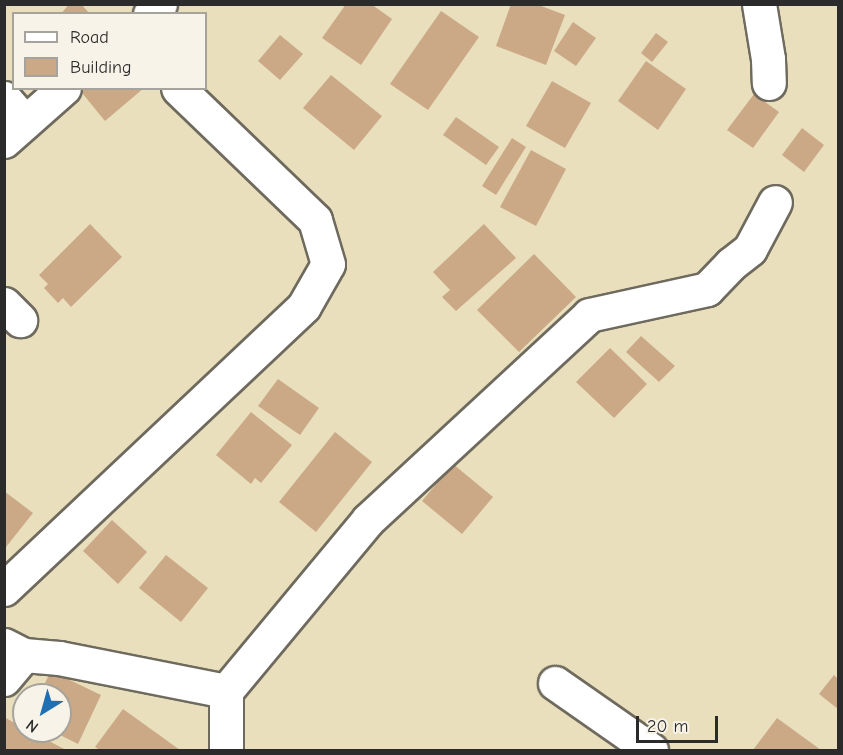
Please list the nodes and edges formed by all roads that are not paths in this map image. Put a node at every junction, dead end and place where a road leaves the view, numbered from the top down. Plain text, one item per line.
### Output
1 (759, 4) edge
2 (769, 83) dead end
3 (61, 90) edge
4 (180, 90) edge
5 (11, 120) edge
6 (775, 202) dead end
7 (4, 589) edge
8 (11, 660) edge
9 (555, 682) dead end
10 (226, 691) junction
11 (226, 750) edge
12 (651, 750) edge

1 - 2 street
3 - 5 street
4 - 7 street
6 - 10 street
8 - 10 street
9 - 12 street
10 - 11 street

